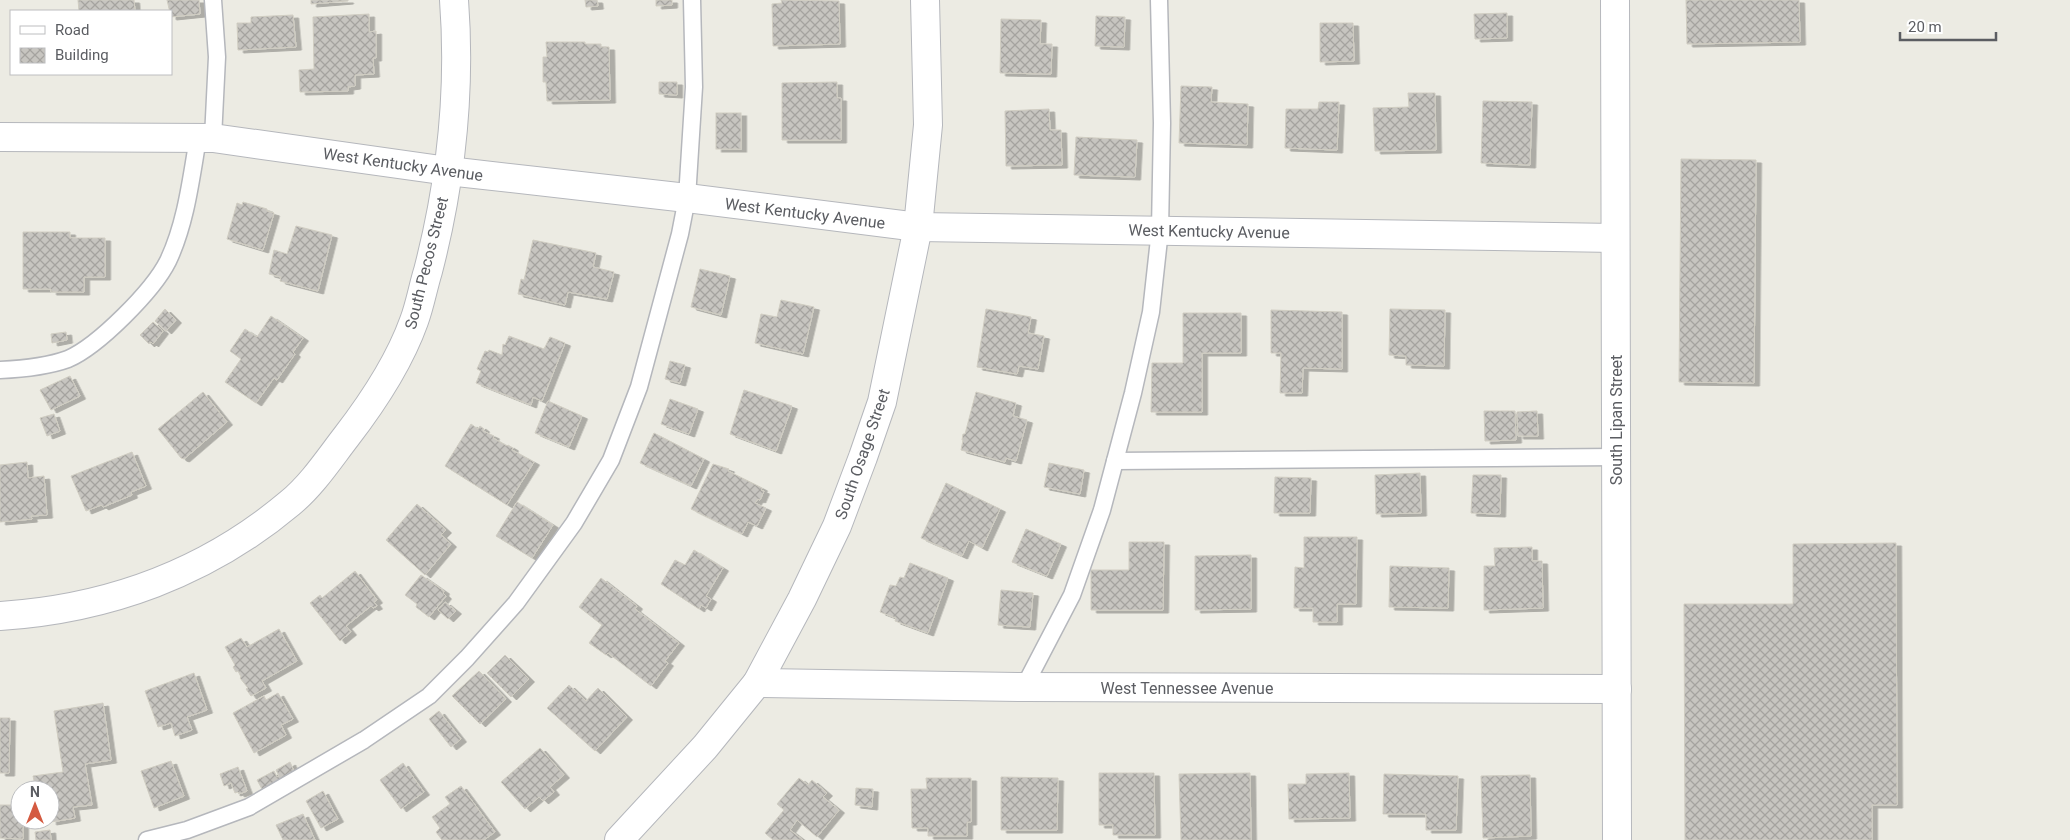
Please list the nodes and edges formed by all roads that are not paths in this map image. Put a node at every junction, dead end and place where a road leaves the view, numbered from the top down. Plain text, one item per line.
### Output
1 (213, 0) edge
2 (454, 0) edge
3 (692, 0) edge
4 (925, 0) edge
5 (1159, 0) edge
6 (1615, 0) edge
7 (0, 137) edge
8 (205, 138) junction
9 (448, 172) junction
10 (687, 198) junction
11 (918, 227) junction
12 (1160, 230) junction
13 (1615, 238) junction
14 (0, 370) edge
15 (1616, 457) junction
16 (1115, 461) junction
17 (0, 616) edge
18 (757, 683) junction
19 (1024, 687) junction
20 (1618, 690) junction
21 (624, 838) edge
22 (147, 840) edge
23 (1618, 840) edge

1 - 8 lane
2 - 9 street, South Pecos Street
3 - 10 lane
4 - 11 street, South Osage Street
5 - 12 lane
6 - 13 street, South Lipan Street
7 - 8 street, West Kentucky Avenue
8 - 9 street, West Kentucky Avenue
8 - 14 lane
9 - 10 street, West Kentucky Avenue
9 - 17 street, South Pecos Street
10 - 11 street, West Kentucky Avenue
10 - 22 lane
11 - 12 street, West Kentucky Avenue
11 - 18 street, South Osage Street
12 - 13 street, West Kentucky Avenue
12 - 16 lane
13 - 15 street, South Lipan Street
15 - 16 lane
15 - 20 street, South Lipan Street
16 - 19 lane
18 - 19 street, West Tennessee Avenue
18 - 21 street, South Osage Street
19 - 20 street, West Tennessee Avenue
20 - 23 street, South Lipan Street

